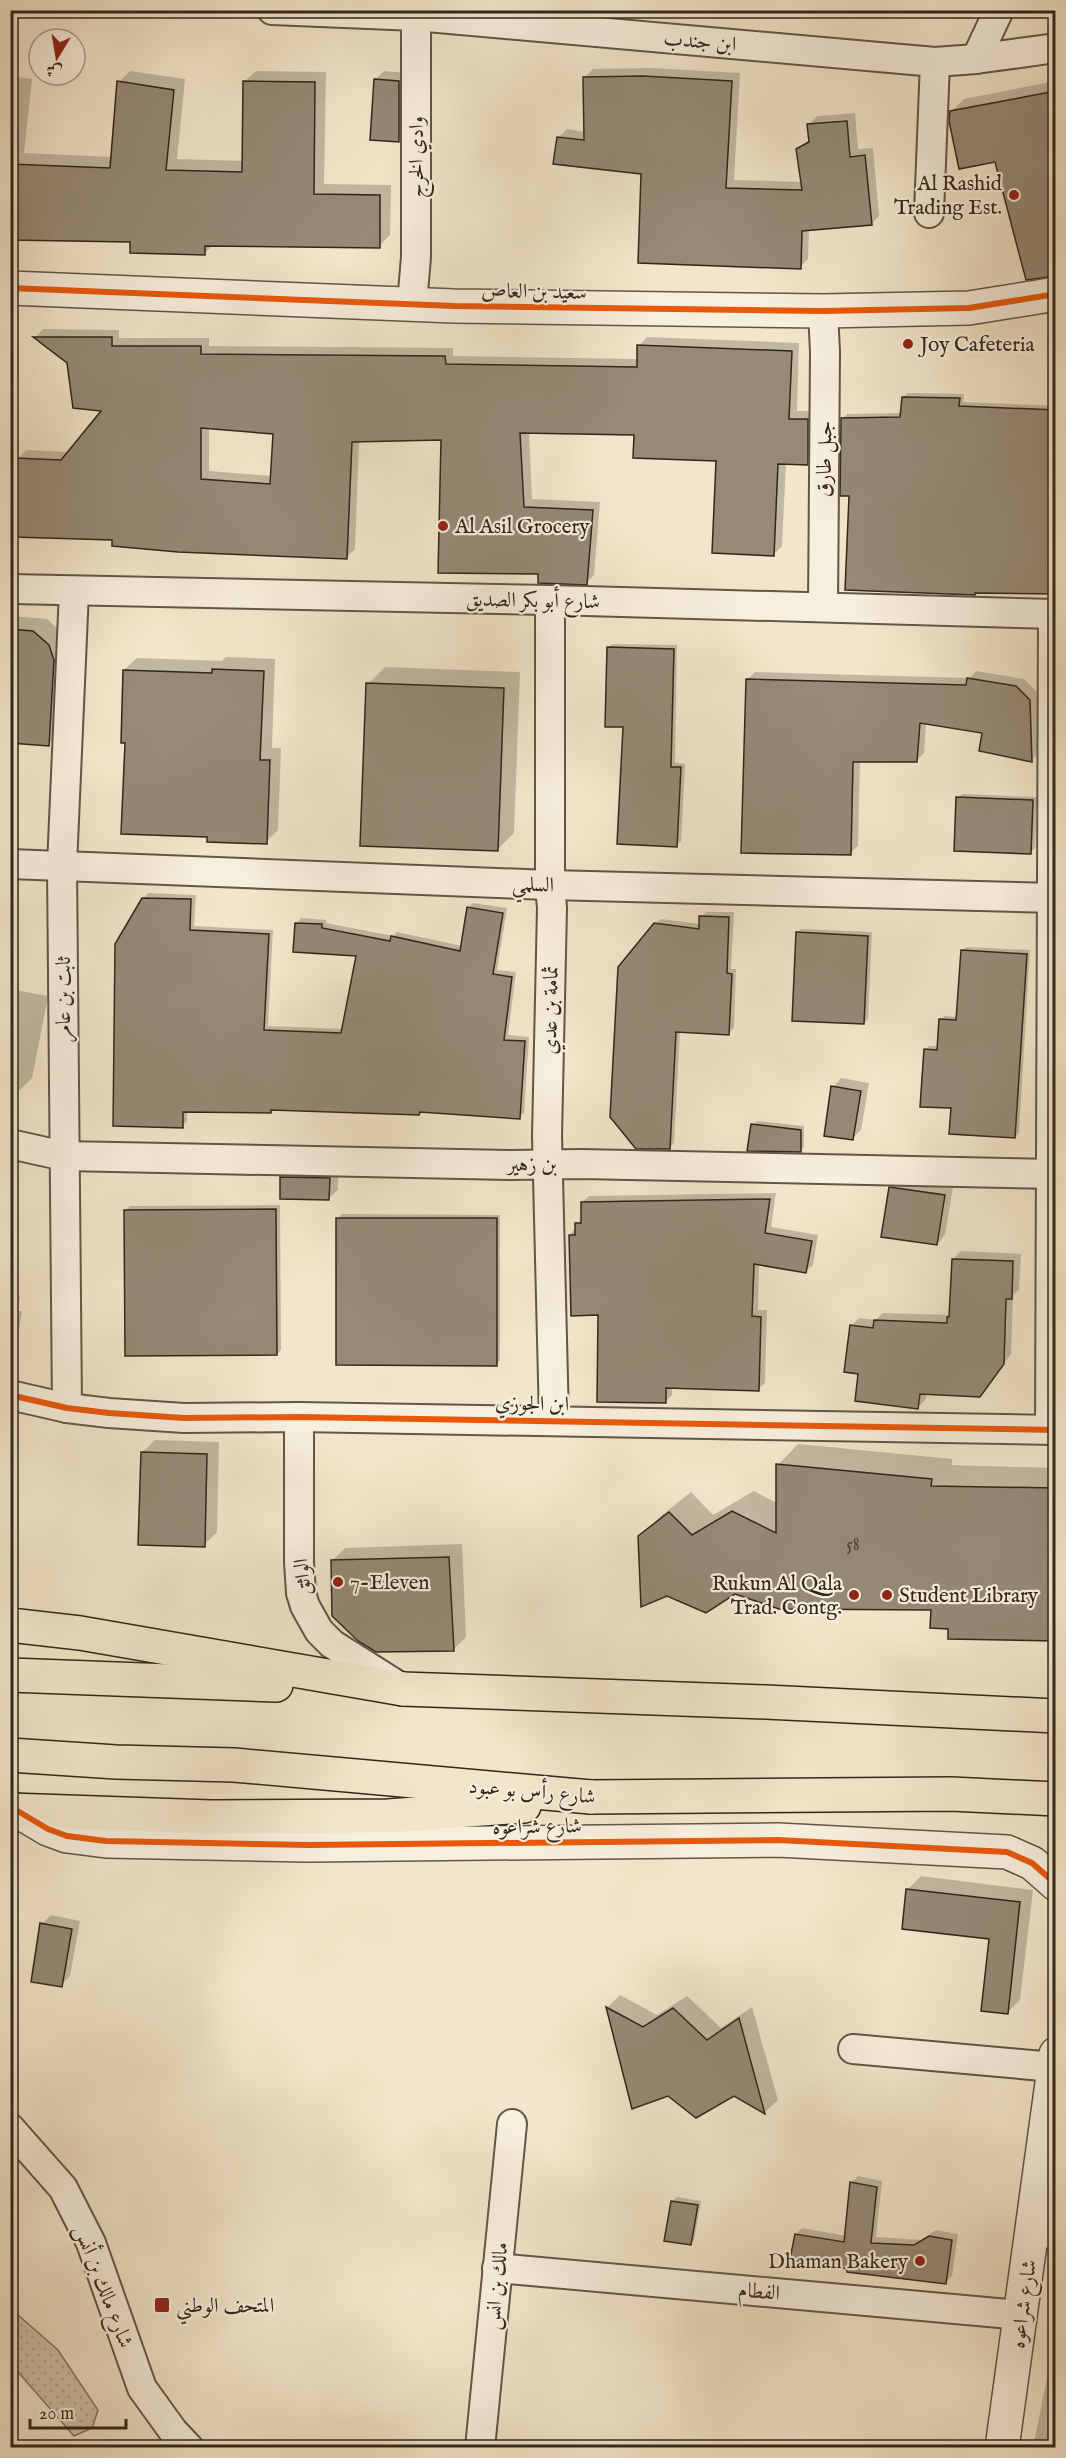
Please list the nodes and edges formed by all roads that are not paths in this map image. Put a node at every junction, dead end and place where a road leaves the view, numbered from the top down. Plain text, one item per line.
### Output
1 (272, 10) edge
2 (999, 10) edge
3 (416, 13) edge
4 (1056, 48) edge
5 (976, 59) junction
6 (935, 62) junction
7 (929, 213) dead end
8 (10, 288) edge
9 (1056, 294) edge
10 (412, 304) junction
11 (823, 311) junction
12 (10, 590) edge
13 (74, 591) junction
14 (550, 600) junction
15 (823, 607) junction
16 (1054, 614) edge
17 (10, 864) edge
18 (62, 866) junction
19 (550, 885) junction
20 (1054, 898) edge
21 (10, 1144) edge
22 (64, 1156) junction
23 (548, 1165) junction
24 (1053, 1174) edge
25 (10, 1395) edge
26 (67, 1408) junction
27 (299, 1417) junction
28 (554, 1420) junction
29 (1053, 1430) edge
30 (10, 1625) edge
31 (10, 1676) edge
32 (404, 1689) junction
33 (1056, 1716) edge
34 (10, 1755) edge
35 (591, 1797) junction
36 (1056, 1799) edge
37 (14, 1810) edge
38 (1007, 1852) junction
39 (1056, 1856) edge
40 (1056, 1884) edge
41 (853, 2049) dead end
42 (1055, 2060) edge
43 (512, 2124) dead end
44 (10, 2128) edge
45 (1044, 2233) edge
46 (497, 2268) junction
47 (1021, 2315) junction
48 (189, 2448) edge
49 (480, 2448) edge
50 (1002, 2448) edge

1 - 3 street, ابن جندب
2 - 5 street
3 - 6 street, ابن جندب
3 - 10 street, وادي الخرج
4 - 5 street, ابن جندب
5 - 6 street, ابن جندب
6 - 7 street
8 - 10 street, سعيد بن العاص
9 - 11 street, سعيد بن العاص
10 - 11 street, سعيد بن العاص
11 - 15 street, جبل طارق
12 - 13 street, شارع أبو بكر الصديق
13 - 14 street, شارع أبو بكر الصديق
13 - 18 street, ثابت بن عامر
14 - 15 street, شارع أبو بكر الصديق
14 - 19 street, ثمامة بن عدي
15 - 16 street, شارع أبو بكر الصديق
16 - 20 street
17 - 18 street, السلمي
18 - 19 street, السلمي
18 - 22 street, ثابت بن عامر
19 - 20 street, السلمي
19 - 23 street, ثمامة بن عدي
20 - 24 street
21 - 22 street, بن زهير
22 - 23 street, بن زهير
22 - 26 street, ثابت بن عامر
23 - 24 street, بن زهير
23 - 28 street, ثمامة بن عدي
24 - 29 street
25 - 26 street, ابن الجوزي
26 - 27 street, ابن الجوزي
27 - 28 street, ابن الجوزي
27 - 32 street, الواثق
28 - 29 street, ابن الجوزي
30 - 32 main road
31 - 32 main road
32 - 33 main road
34 - 35 main road, شارع رأس بو عبود
35 - 36 main road, شارع رأس بو عبود
35 - 37 main road
37 - 38 street, شارع شراعوه
38 - 39 street
38 - 40 street, شارع شراعوه
41 - 42 street
42 - 45 street, شارع شراعوه
43 - 46 street, مالك بن انس
44 - 48 street, شارع مالك بن أنس
45 - 47 street, شارع شراعوه
46 - 47 street, الفطام
46 - 49 street, مالك بن انس
47 - 50 street, شارع شراعوه

